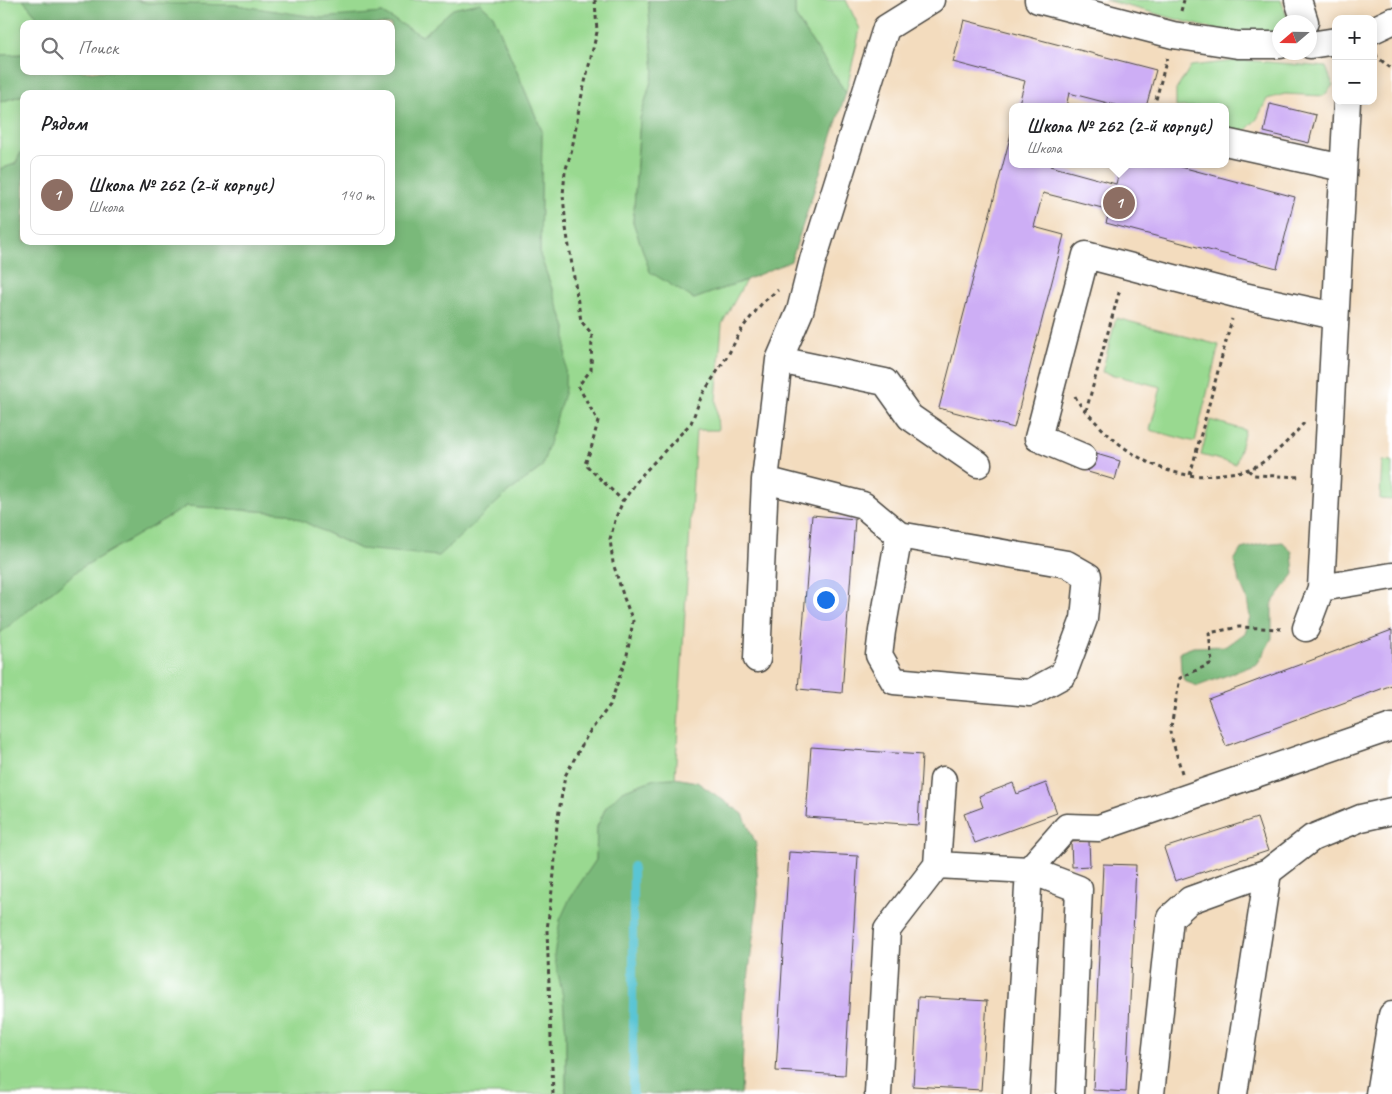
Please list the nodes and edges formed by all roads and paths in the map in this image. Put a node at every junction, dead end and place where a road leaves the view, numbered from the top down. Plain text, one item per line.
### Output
1 (595, 0) edge
2 (931, 0) edge
3 (1038, 0) edge
4 (1298, 0) edge
5 (1305, 15) edge
6 (1392, 21) edge
7 (1377, 28) edge
8 (1173, 35) junction
9 (1272, 45) edge
10 (1155, 103) edge
11 (1347, 105) edge
12 (1229, 143) edge
13 (1343, 168) junction
14 (1127, 265) junction
15 (782, 287) dead end
16 (1239, 294) junction
17 (1335, 316) junction
18 (779, 360) junction
19 (1073, 392) dead end
20 (1086, 411) junction
21 (1305, 422) dead end
22 (1083, 457) dead end
23 (978, 464) dead end
24 (1248, 470) junction
25 (1190, 475) junction
26 (1308, 477) dead end
27 (765, 480) junction
28 (623, 501) junction
29 (899, 535) junction
30 (1392, 576) edge
31 (1321, 588) junction
32 (1306, 628) joint
33 (757, 659) dead end
34 (1392, 728) edge
35 (943, 780) dead end
36 (1190, 797) junction
37 (1392, 811) edge
38 (937, 865) junction
39 (1028, 870) junction
40 (1268, 872) junction
41 (1392, 1015) edge
42 (553, 1094) edge
43 (878, 1094) edge
44 (1016, 1094) edge
45 (1070, 1094) edge
46 (1151, 1094) edge
47 (1234, 1094) edge
48 (1379, 1094) edge

1 - 28 path
2 - 18 street
3 - 8 street
4 - 5 street
6 - 7 street
8 - 9 street
8 - 10 path
11 - 13 street
12 - 13 street
13 - 17 street
14 - 16 street
14 - 20 path
14 - 22 street
15 - 28 path
16 - 17 street
16 - 25 path
17 - 31 street
18 - 23 street
18 - 27 street
19 - 20 path
20 - 25 path
21 - 24 path
24 - 25 path
24 - 26 path
27 - 29 street
27 - 33 street
28 - 42 path
29 - 29 street
30 - 31 street
31 - 32 street
32 - 36 path
34 - 36 street
35 - 38 street
36 - 39 street
37 - 40 street
38 - 39 street
38 - 43 street
39 - 44 street
39 - 45 street
40 - 46 street
40 - 47 street
41 - 48 street

